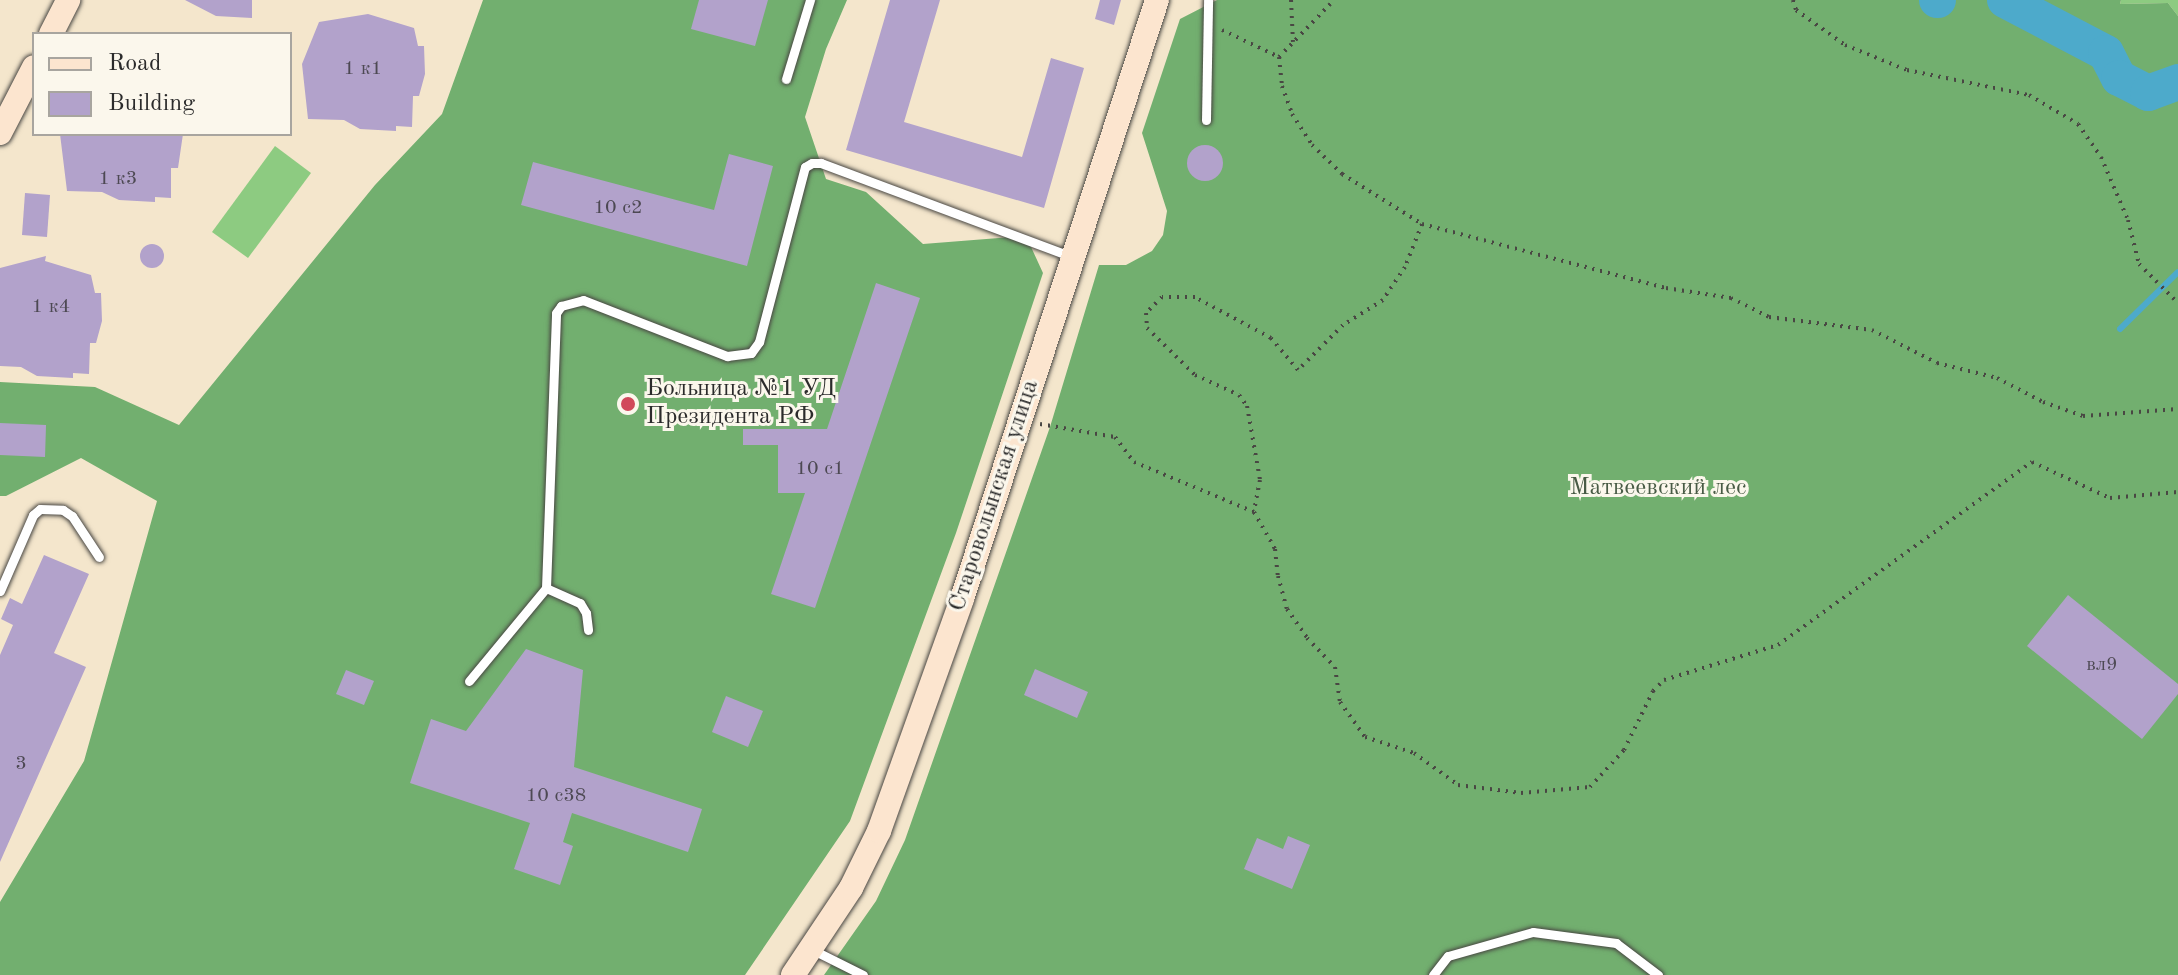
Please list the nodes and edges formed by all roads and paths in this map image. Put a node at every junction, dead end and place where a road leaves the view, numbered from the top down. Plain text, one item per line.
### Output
1 (68, 0) edge
2 (810, 0) edge
3 (1157, 0) edge
4 (1208, 0) edge
5 (1291, 0) edge
6 (1334, 0) edge
7 (1793, 0) edge
8 (1209, 24) junction
9 (52, 32) edge
10 (1293, 42) junction
11 (1279, 57) junction
12 (32, 71) edge
13 (786, 79) dead end
14 (1206, 120) dead end
15 (0, 133) edge
16 (1422, 224) junction
17 (1073, 257) junction
18 (2178, 303) edge
19 (2178, 409) edge
20 (1036, 423) dead end
21 (2178, 492) edge
22 (1254, 512) junction
23 (99, 557) dead end
24 (546, 588) junction
25 (0, 591) edge
26 (588, 630) dead end
27 (469, 681) dead end
28 (813, 950) junction
29 (793, 975) edge
30 (863, 975) edge
31 (1433, 975) edge
32 (1658, 975) edge

1 - 9 street
2 - 13 lane
3 - 17 street, Староволынская улица
4 - 8 lane
5 - 10 path
6 - 10 path
7 - 18 path
8 - 11 path
8 - 14 lane
10 - 11 path
11 - 16 path
12 - 15 street
16 - 19 path
16 - 22 path
17 - 24 lane
17 - 28 street, Староволынская улица
20 - 22 path
21 - 22 path
23 - 25 lane
24 - 26 lane
24 - 27 lane
28 - 29 street, Староволынская улица
28 - 30 lane
31 - 32 lane

